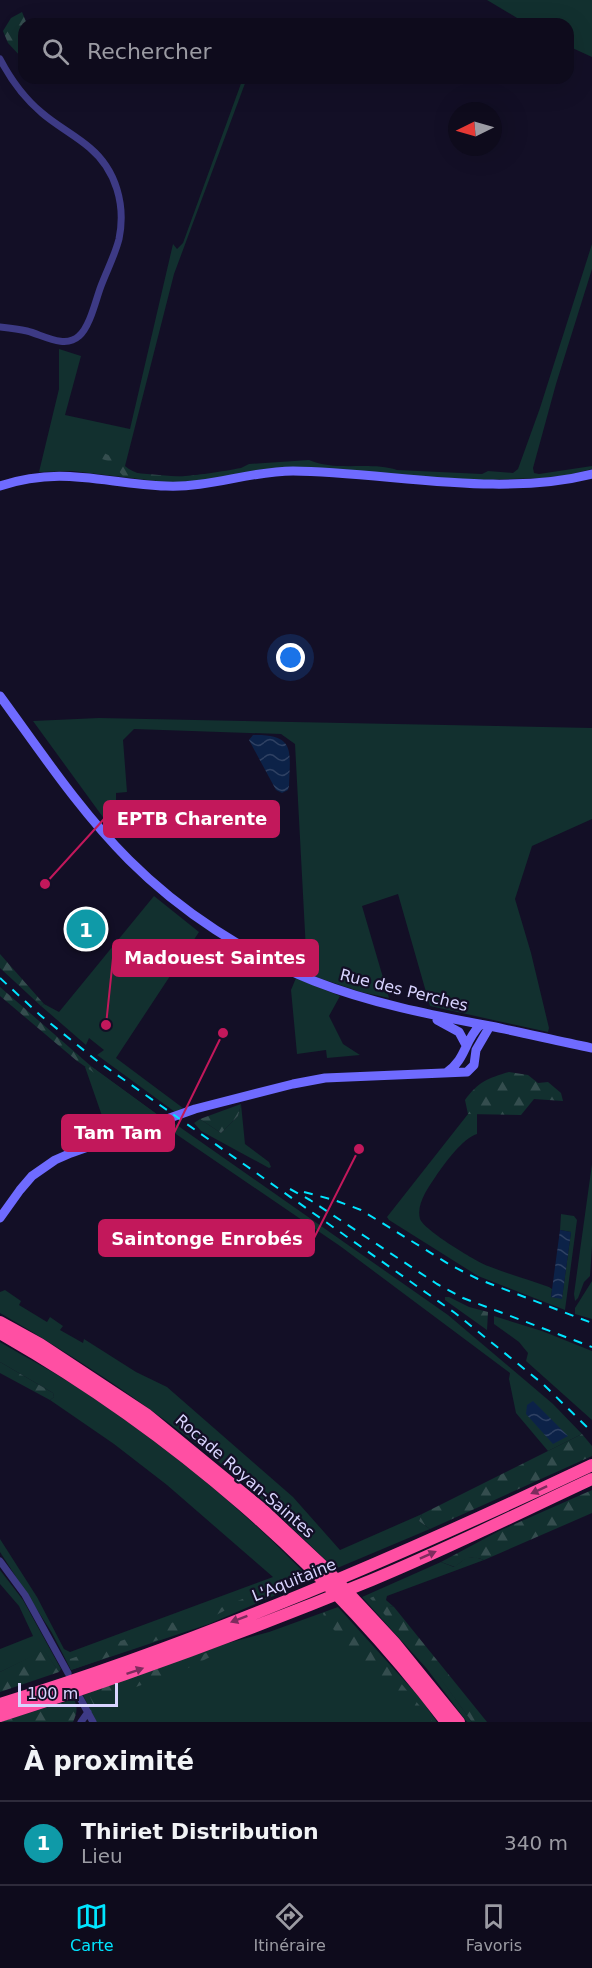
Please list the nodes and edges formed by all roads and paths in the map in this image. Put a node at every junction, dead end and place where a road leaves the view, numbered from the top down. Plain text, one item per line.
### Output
1 (0, 60) edge
2 (0, 327) edge
3 (592, 474) edge
4 (0, 486) edge
5 (0, 696) edge
6 (422, 1012) junction
7 (480, 1024) junction
8 (490, 1026) junction
9 (466, 1045) junction
10 (592, 1048) edge
11 (446, 1073) junction
12 (0, 1218) edge
13 (0, 1322) edge
14 (0, 1333) edge
15 (592, 1465) edge
16 (592, 1479) edge
17 (0, 1561) edge
18 (68, 1673) dead end
19 (80, 1698) dead end
20 (0, 1704) edge
21 (88, 1712) junction
22 (0, 1716) edge
23 (81, 1722) edge
24 (93, 1722) edge
25 (446, 1722) edge
26 (459, 1722) edge

1 - 2 street
3 - 4 street
5 - 6 street, Rue des Perches
6 - 7 street, Rue des Perches
6 - 9 street
7 - 8 street, Rue des Perches
7 - 9 street
8 - 10 street, Rue des Perches
8 - 11 street
9 - 11 street
11 - 12 street
13 - 26 highway, Rocade Royan-Saintes
14 - 25 highway, Rocade Royan-Saintes
15 -> 20 highway, L'Aquitaine
22 -> 16 highway, L'Aquitaine
17 - 18 street
19 - 21 street
21 - 23 street
21 - 24 street

